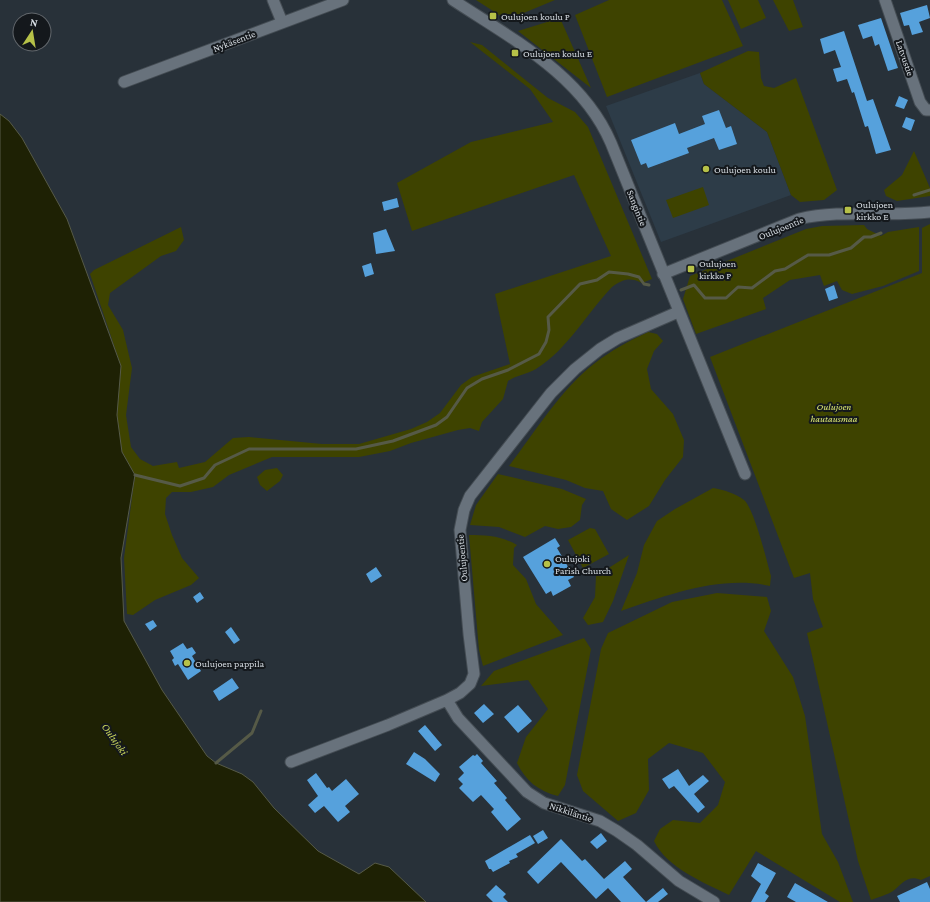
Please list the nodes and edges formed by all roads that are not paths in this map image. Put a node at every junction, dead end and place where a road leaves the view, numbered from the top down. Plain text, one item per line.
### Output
1 (273, 0) edge
2 (343, 0) edge
3 (453, 0) edge
4 (886, 0) edge
5 (282, 22) junction
6 (124, 82) dead end
7 (930, 110) edge
8 (930, 212) edge
9 (663, 274) junction
10 (678, 312) junction
11 (745, 474) dead end
12 (446, 700) junction
13 (291, 762) dead end
14 (714, 902) edge

1 - 5 street
2 - 5 street, Nykäsentie
3 - 9 street, Sangintie
4 - 7 street, Latvustie
5 - 6 street, Nykäsentie
8 - 9 street, Oulujoentie
9 - 10 street, Sangintie
10 - 11 street, Sangintie
10 - 12 street, Oulujoentie
12 - 13 street, Oulujoentie
12 - 14 street, Nikkiläntie

